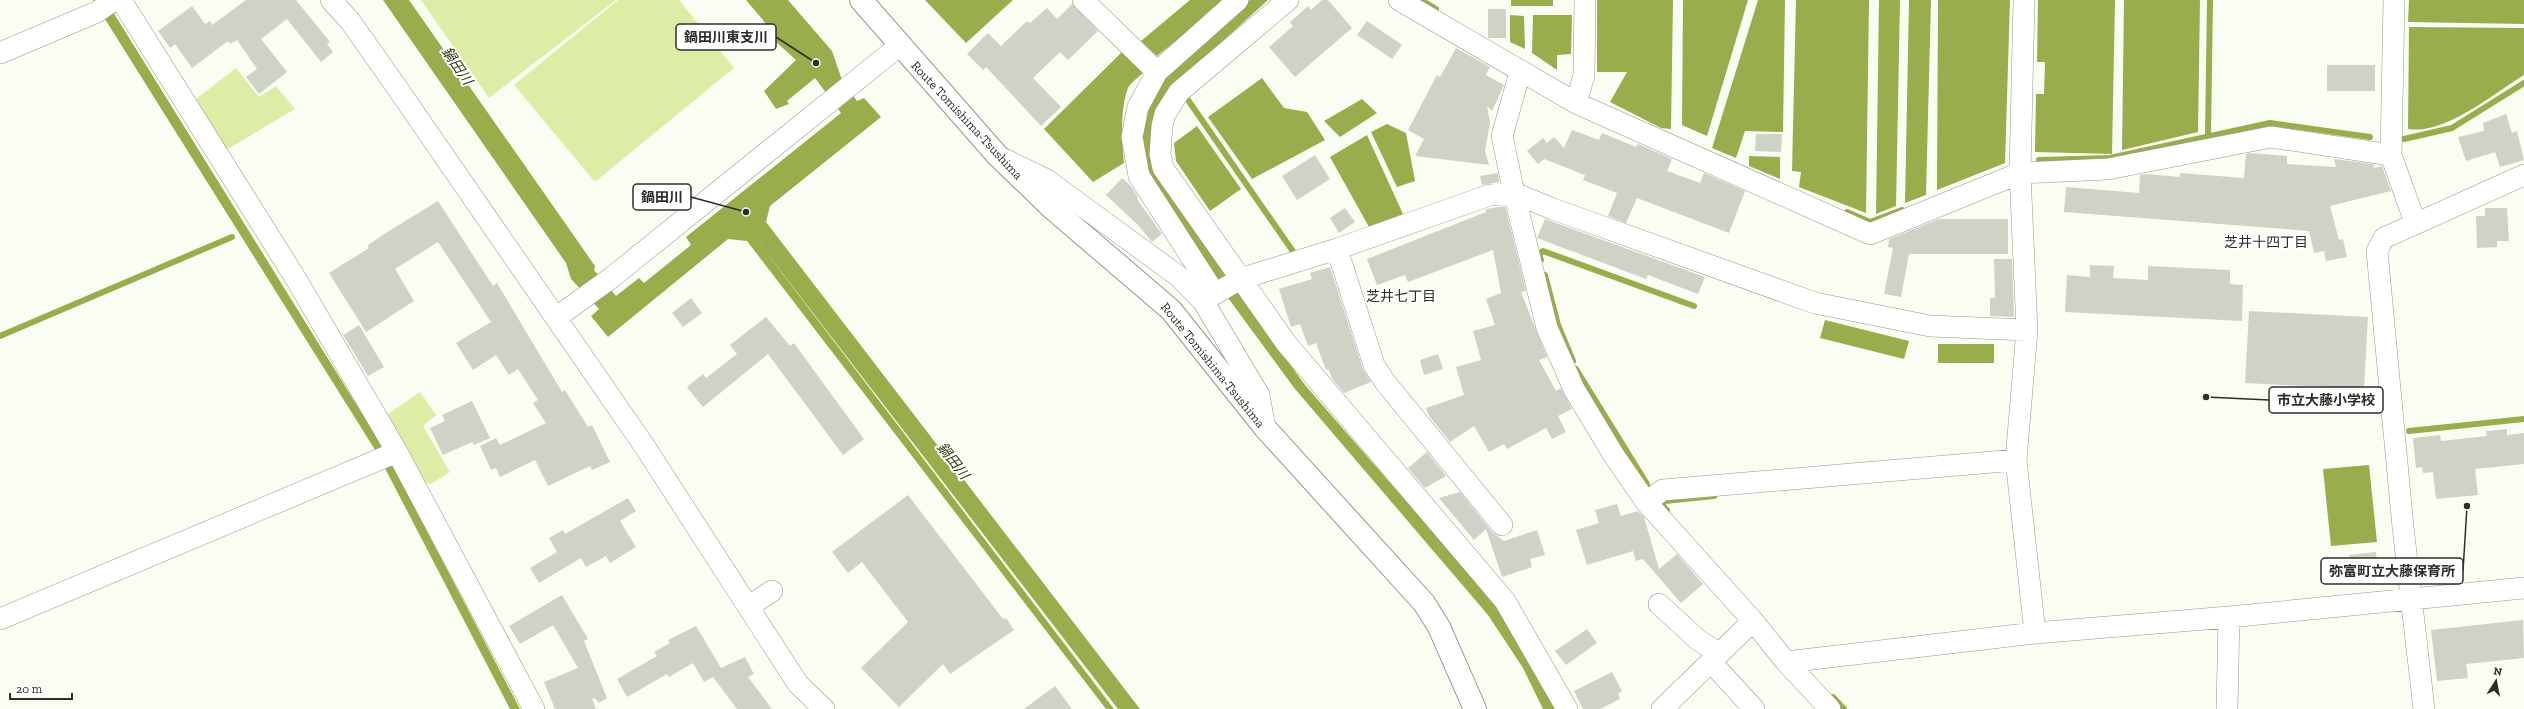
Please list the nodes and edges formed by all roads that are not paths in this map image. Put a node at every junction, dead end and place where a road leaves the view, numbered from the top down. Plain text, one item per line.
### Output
1 (331, 0) edge
2 (861, 0) edge
3 (1083, 0) edge
4 (1238, 0) edge
5 (1288, 0) edge
6 (1399, 0) edge
7 (1585, 0) edge
8 (2024, 0) edge
9 (2394, 0) edge
10 (111, 4) edge
11 (899, 46) junction
12 (0, 53) edge
13 (1157, 72) junction
14 (1520, 72) junction
15 (1576, 103) junction
16 (997, 155) junction
17 (2392, 155) junction
18 (2020, 173) junction
19 (2524, 175) edge
20 (1514, 193) junction
21 (2415, 222) junction
22 (1337, 250) junction
23 (1240, 279) junction
24 (1212, 296) junction
25 (557, 317) junction
26 (2027, 330) junction
27 (1265, 428) junction
28 (387, 455) junction
29 (2016, 460) junction
30 (1646, 502) junction
31 (1502, 525) dead end
32 (2524, 588) edge
33 (772, 591) dead end
34 (2413, 599) junction
35 (1659, 604) dead end
36 (748, 607) junction
37 (2229, 617) junction
38 (0, 619) edge
39 (1753, 621) junction
40 (2035, 633) junction
41 (1715, 657) junction
42 (1786, 662) junction
43 (534, 709) edge
44 (824, 709) edge
45 (1475, 709) edge
46 (1567, 709) edge
47 (1662, 709) edge
48 (1754, 709) edge
49 (1830, 709) edge
50 (2227, 709) edge
51 (2424, 709) edge

1 - 25 street
2 - 11 main road, Route Tomishima-Tsushima
3 - 13 street
4 - 13 street
5 - 23 street
6 - 14 street
7 - 15 street
8 - 18 street
9 - 17 street
10 - 12 street
10 - 28 street
11 - 16 main road, Route Tomishima-Tsushima
11 - 25 street
13 - 24 street
14 - 15 street
14 - 20 street
15 - 18 street
16 - 24 street
16 - 27 main road, Route Tomishima-Tsushima
17 - 18 street
17 - 21 street
18 - 26 street
19 - 21 street
20 - 22 street
20 - 26 street
20 - 30 street
21 - 34 street
22 - 23 street
22 - 31 street
23 - 24 street
23 - 46 street
24 - 27 street
25 - 36 street
26 - 29 street
27 - 45 main road, Route Tomishima-Tsushima
28 - 38 street
28 - 43 street
29 - 30 street
29 - 40 street
30 - 39 street
32 - 34 street
33 - 36 street
34 - 37 street
34 - 51 street
35 - 41 street
36 - 44 street
37 - 40 street
37 - 50 street
39 - 41 street
39 - 42 street
40 - 42 street
41 - 47 street
41 - 48 street
42 - 49 street

